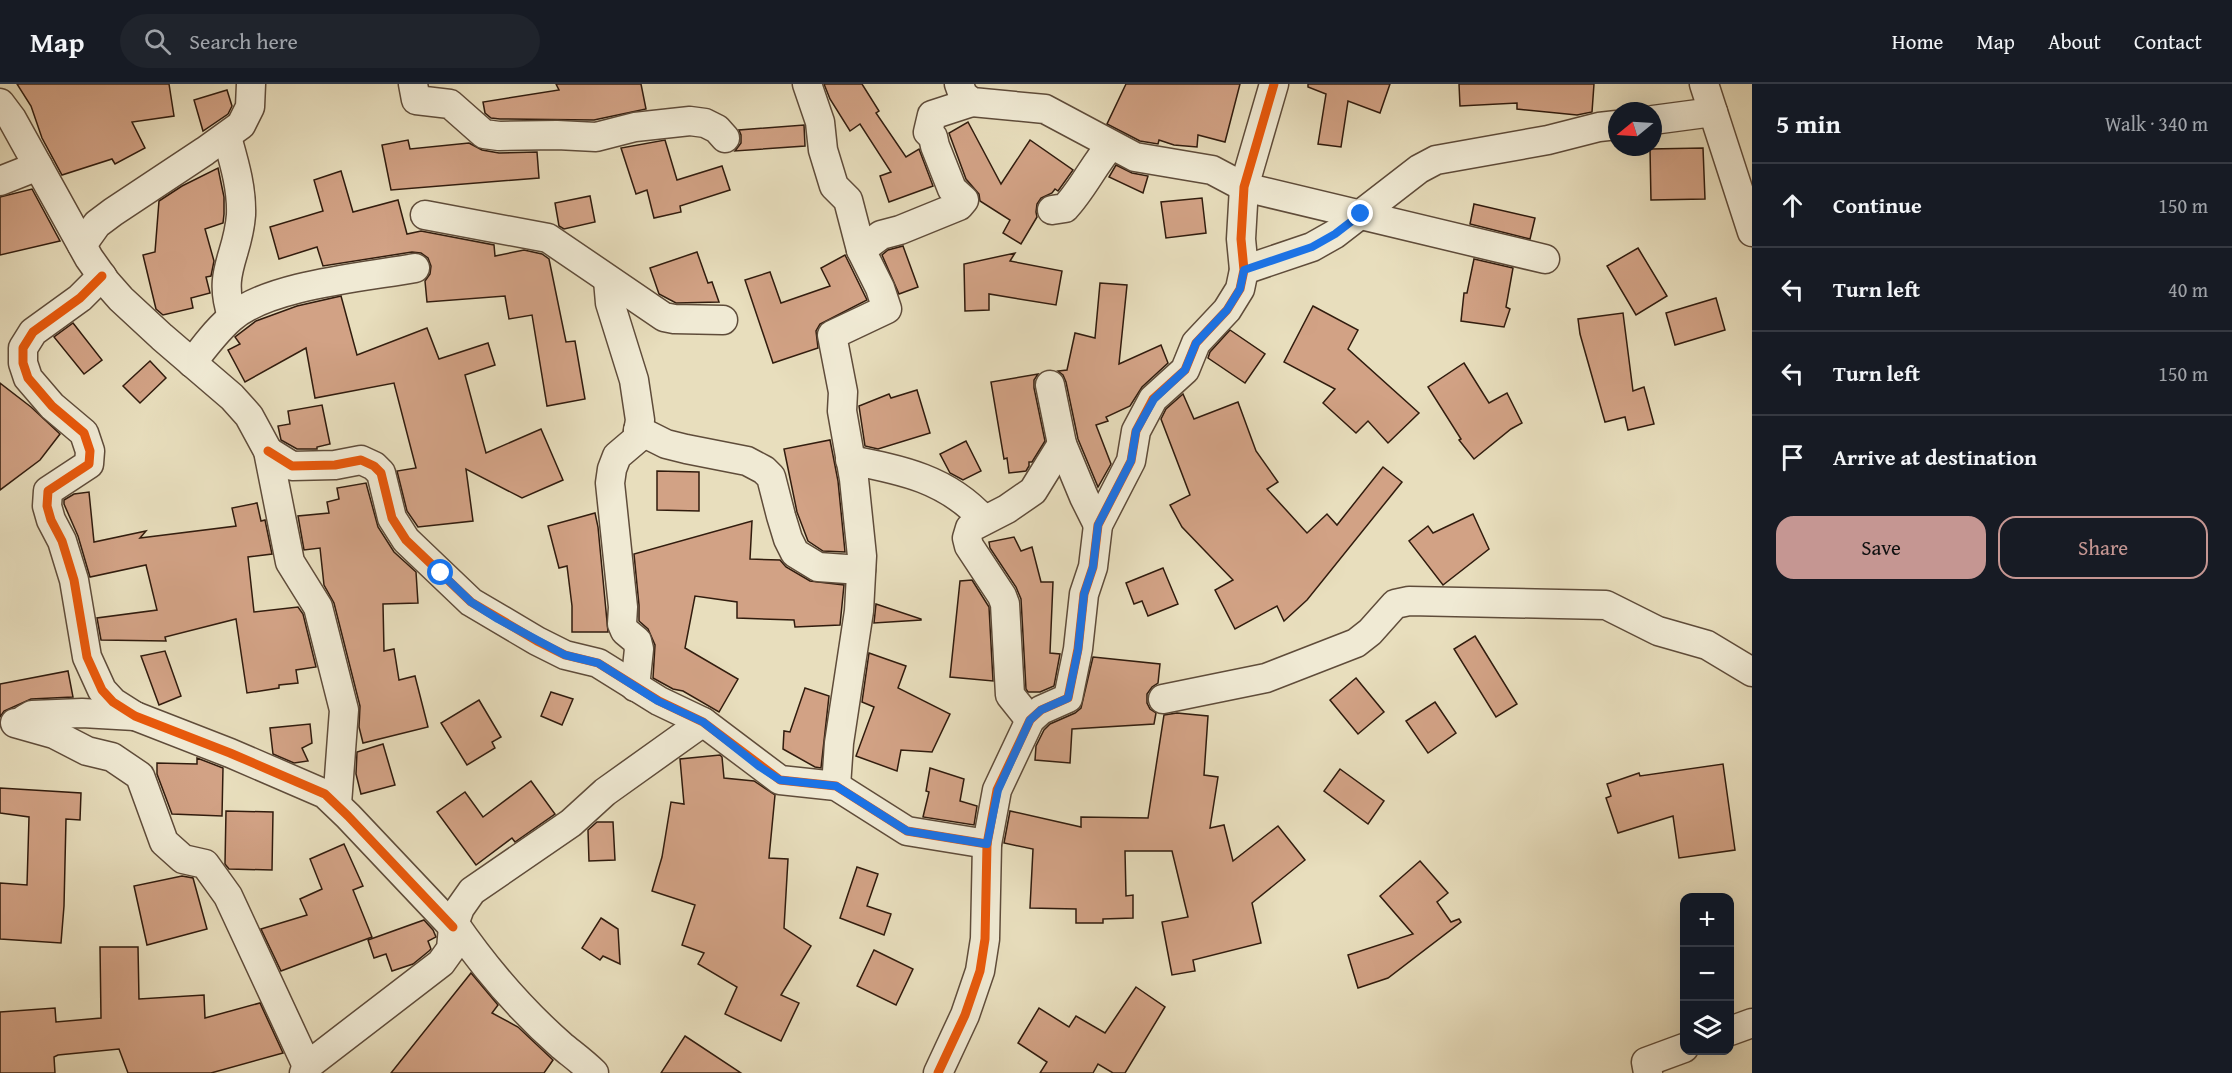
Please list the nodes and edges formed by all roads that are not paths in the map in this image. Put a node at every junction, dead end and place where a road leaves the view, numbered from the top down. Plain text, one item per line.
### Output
1 (251, 84) edge
2 (413, 84) edge
3 (807, 84) edge
4 (1274, 84) edge
5 (1704, 84) edge
6 (965, 93) edge
7 (0, 103) edge
8 (1713, 112) junction
9 (1662, 119) edge
10 (1608, 126) edge
11 (227, 136) junction
12 (725, 138) dead end
13 (1111, 145) junction
14 (38, 166) junction
15 (0, 181) edge
16 (1244, 187) junction
17 (1052, 210) dead end
18 (1361, 214) junction
19 (425, 215) dead end
20 (1752, 232) edge
21 (82, 245) junction
22 (861, 250) junction
23 (1545, 259) dead end
24 (415, 268) dead end
25 (1244, 270) junction
26 (102, 276) junction
27 (608, 280) junction
28 (232, 316) junction
29 (723, 320) dead end
30 (192, 363) junction
31 (1050, 385) dead end
32 (638, 430) junction
33 (1062, 444) junction
34 (268, 451) junction
35 (850, 460) junction
36 (984, 520) junction
37 (1098, 525) junction
38 (861, 570) junction
39 (1752, 672) edge
40 (635, 687) junction
41 (1163, 699) dead end
42 (135, 716) junction
43 (1030, 720) junction
44 (703, 722) junction
45 (8, 725) edge
46 (836, 786) junction
47 (337, 804) junction
48 (987, 844) junction
49 (453, 925) junction
50 (1752, 1023) edge
51 (1734, 1030) edge
52 (1680, 1049) edge
53 (306, 1070) edge
54 (594, 1073) edge
55 (938, 1073) edge
56 (1648, 1073) edge

1 - 11 street
2 - 12 street
3 - 22 street
4 - 16 street
5 - 8 street
6 - 13 street
6 - 22 street
7 - 14 street
8 - 9 street
8 - 20 street
10 - 18 street
11 - 21 street
11 - 28 street
13 - 16 street
13 - 17 street
14 - 15 street
14 - 21 street
16 - 18 street
16 - 25 street
18 - 23 street
18 - 25 street
19 - 27 street
21 - 26 street
22 - 35 street
24 - 28 street
25 - 37 street
26 - 30 street
26 - 42 street
27 - 29 street
27 - 32 street
28 - 30 street
30 - 34 street
31 - 33 street
32 - 38 street
32 - 40 street
33 - 36 street
33 - 37 street
34 - 40 street
34 - 47 street
35 - 36 street
35 - 38 street
36 - 43 street
37 - 43 street
38 - 46 street
39 - 41 street
40 - 44 street
42 - 45 street
42 - 47 street
43 - 48 street
44 - 46 street
44 - 49 street
45 - 53 street
46 - 48 street
47 - 49 street
48 - 55 street
49 - 53 street
49 - 54 street
50 - 51 street
52 - 56 street

